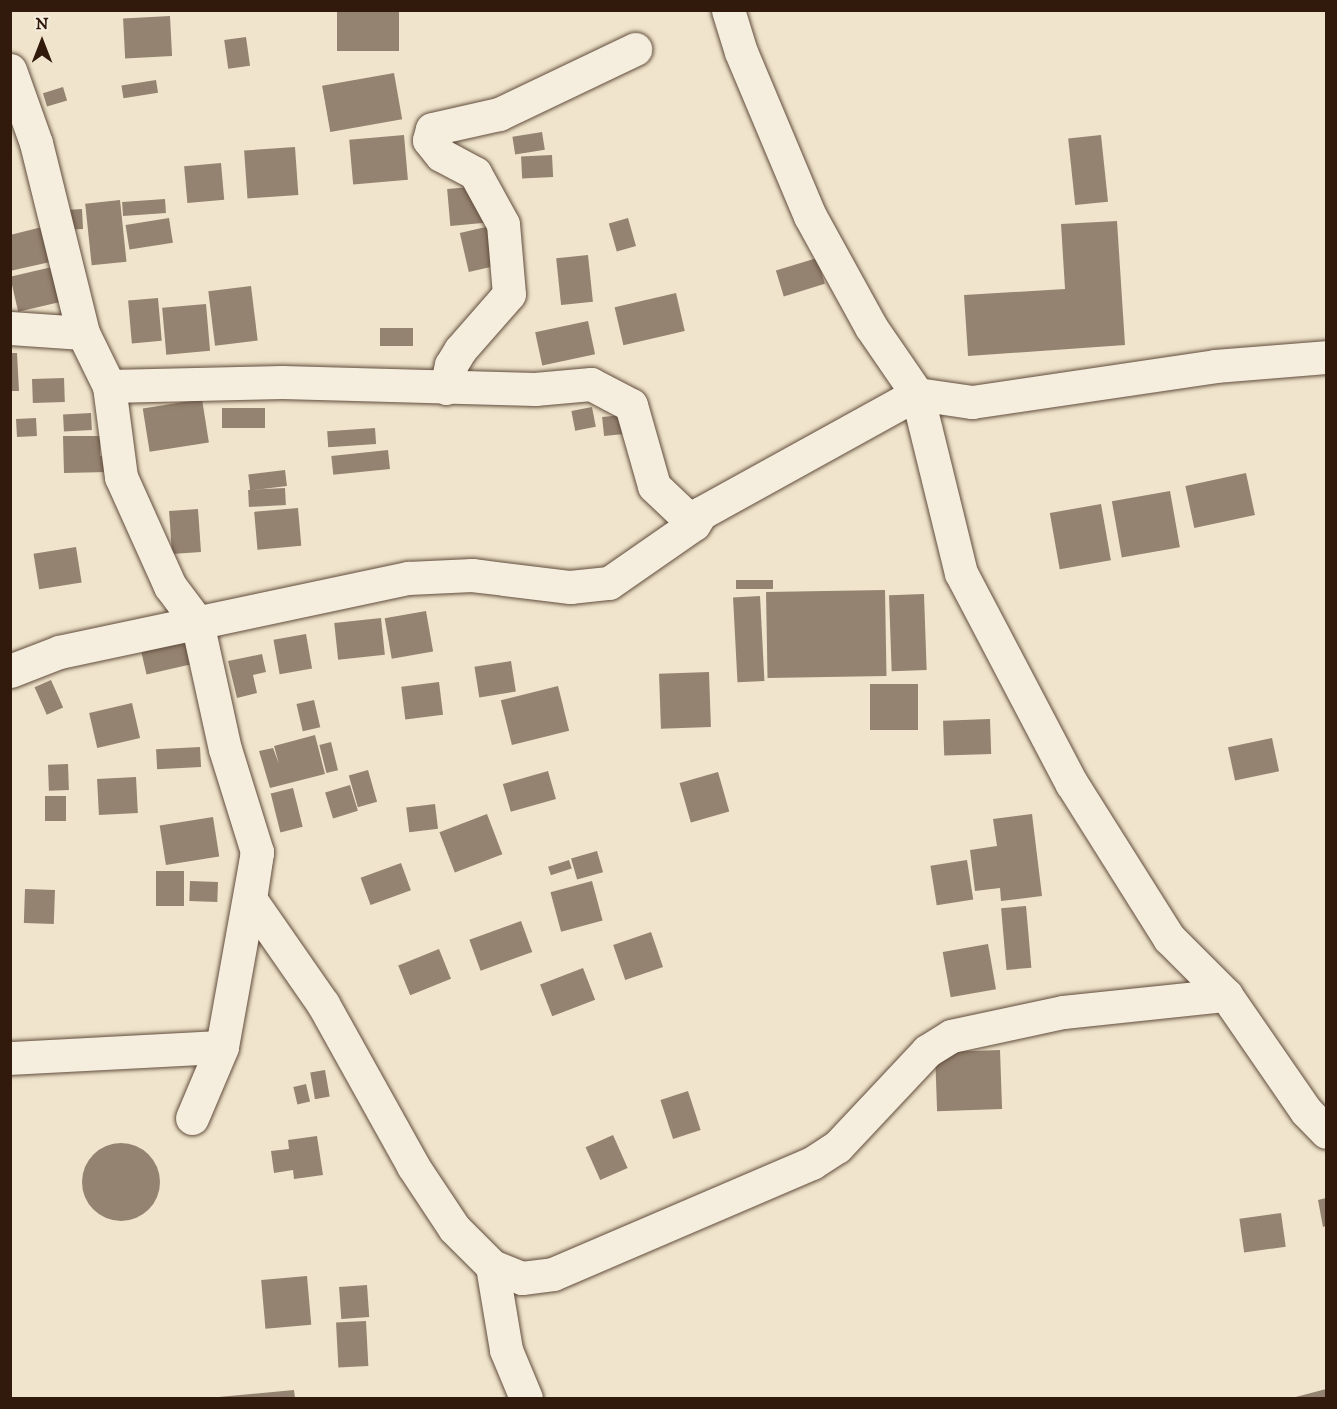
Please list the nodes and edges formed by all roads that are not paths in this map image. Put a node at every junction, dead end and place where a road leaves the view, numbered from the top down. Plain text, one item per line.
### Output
1 (728, 10) edge
2 (635, 49) dead end
3 (10, 69) edge
4 (10, 328) edge
5 (83, 333) junction
6 (1326, 357) edge
7 (109, 386) junction
8 (446, 388) junction
9 (917, 394) junction
10 (694, 524) junction
11 (197, 622) junction
12 (10, 671) edge
13 (257, 852) junction
14 (1226, 995) junction
15 (222, 1047) junction
16 (10, 1058) edge
17 (192, 1118) dead end
18 (1326, 1132) edge
19 (492, 1266) junction
20 (525, 1398) edge

1 - 9 street
2 - 8 street
3 - 5 street
4 - 5 street
5 - 7 street
6 - 9 street
7 - 8 street
7 - 11 street
8 - 10 street
9 - 10 street
9 - 14 street
10 - 11 street
11 - 12 street
11 - 13 street
13 - 15 street
13 - 19 street
14 - 18 street
14 - 19 street
15 - 16 street
15 - 17 street
19 - 20 street

